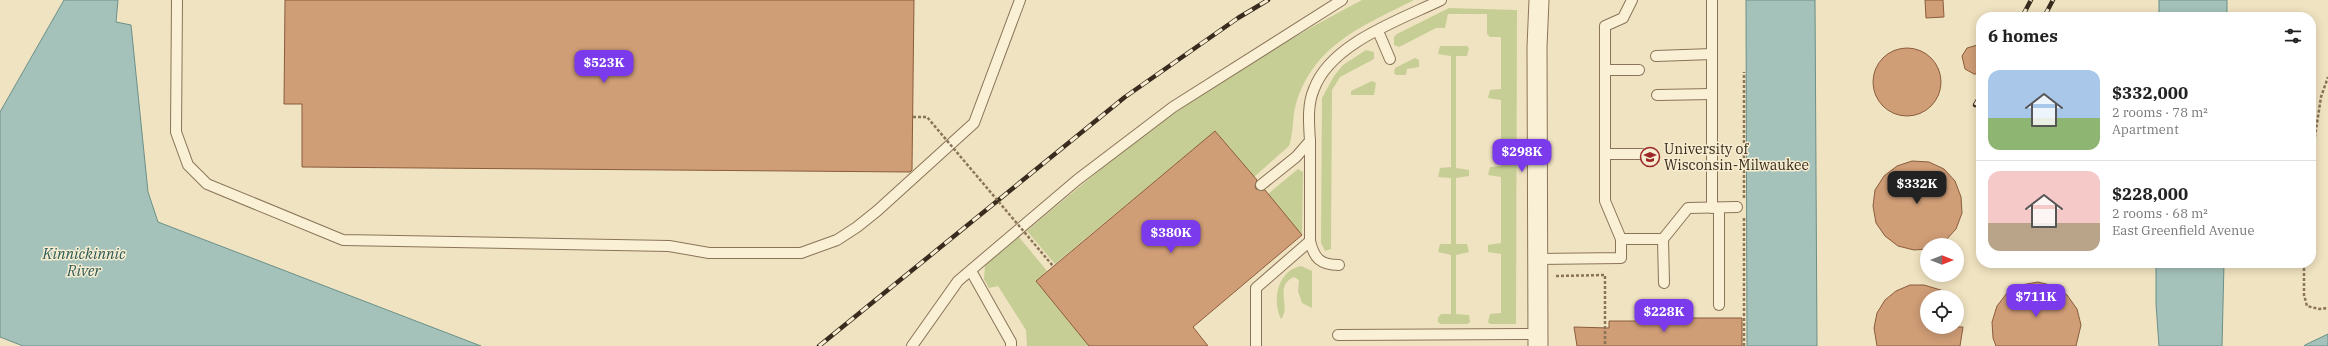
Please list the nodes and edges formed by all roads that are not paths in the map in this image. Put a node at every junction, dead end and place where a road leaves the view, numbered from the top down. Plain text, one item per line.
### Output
1 (177, 0) edge
2 (1020, 0) edge
3 (1342, 0) edge
4 (1441, 0) edge
5 (1539, 0) edge
6 (1632, 0) edge
7 (1712, 0) edge
8 (1378, 31) junction
9 (1712, 54) junction
10 (1656, 56) dead end
11 (1390, 59) dead end
12 (1605, 70) junction
13 (1639, 70) dead end
14 (1712, 94) junction
15 (1657, 95) dead end
16 (1310, 140) junction
17 (1605, 154) junction
18 (1642, 154) dead end
19 (1261, 185) dead end
20 (1716, 208) junction
21 (1737, 208) dead end
22 (1621, 239) junction
23 (1663, 239) junction
24 (1310, 241) junction
25 (1538, 259) junction
26 (1339, 265) dead end
27 (971, 271) junction
28 (1664, 283) dead end
29 (1719, 305) dead end
30 (1338, 335) dead end
31 (1538, 340) edge
32 (912, 346) edge
33 (1011, 346) edge
34 (1256, 346) edge

1 - 2 lane
3 - 27 lane
4 - 8 lane
5 - 25 street
6 - 12 lane
7 - 9 lane
8 - 11 lane
8 - 16 lane
9 - 10 lane
9 - 14 lane
12 - 13 lane
12 - 17 lane
14 - 15 lane
14 - 20 lane
16 - 19 lane
16 - 24 lane
17 - 18 lane
17 - 22 lane
20 - 21 lane
20 - 23 lane
20 - 29 lane
22 - 23 lane
22 - 25 lane
23 - 28 lane
24 - 26 lane
24 - 34 lane
25 - 31 street
27 - 32 lane
27 - 33 lane
30 - 31 lane

